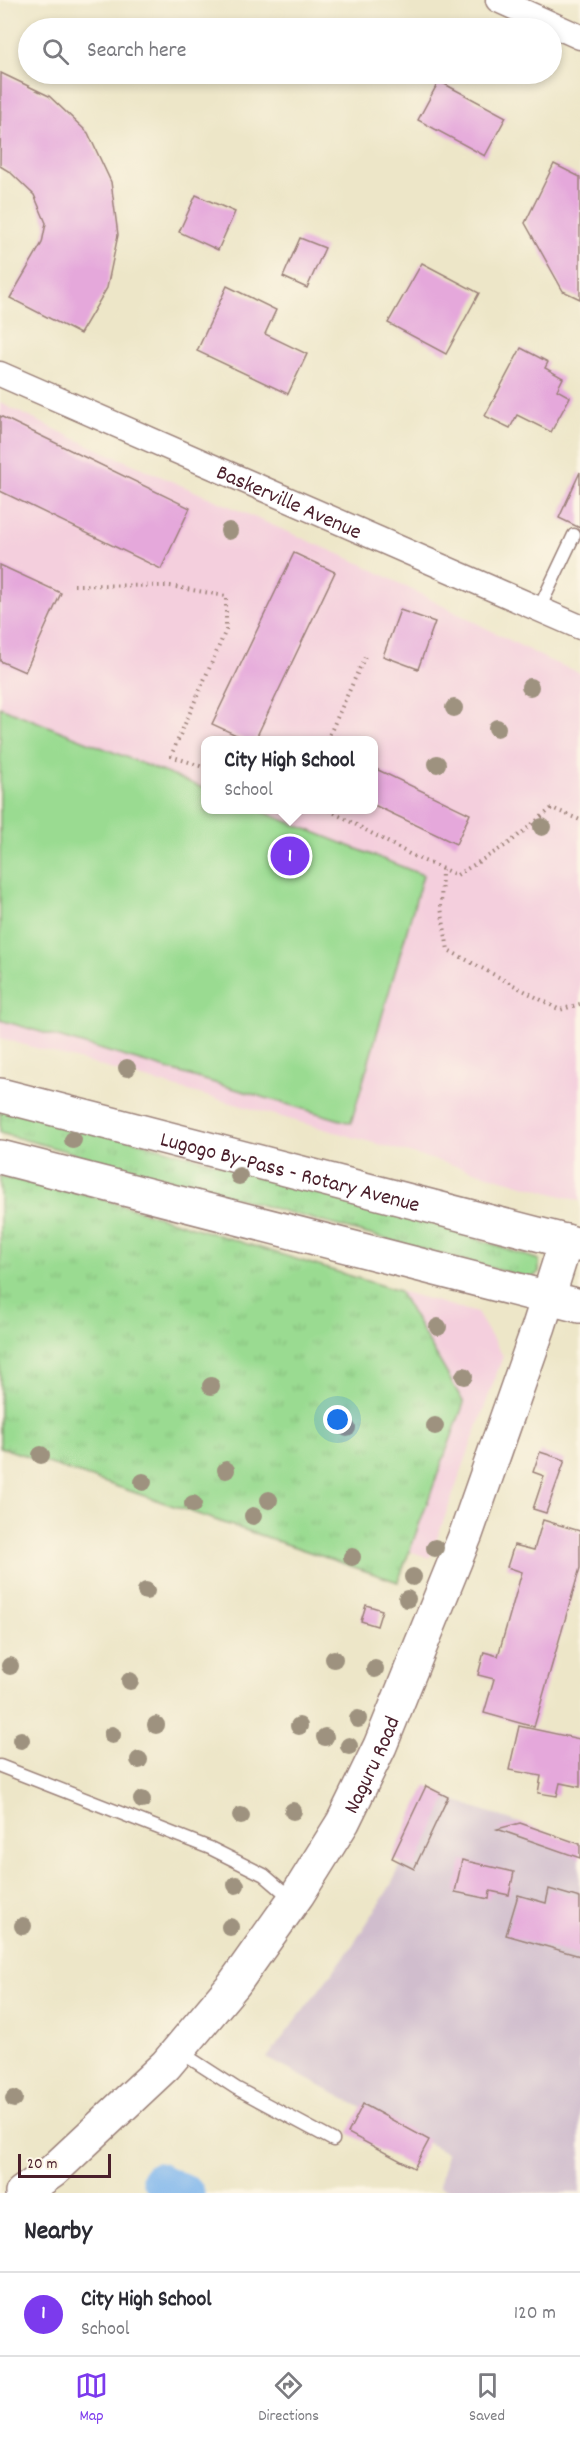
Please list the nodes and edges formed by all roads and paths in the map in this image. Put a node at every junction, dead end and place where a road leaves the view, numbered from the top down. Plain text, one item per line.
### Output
1 (498, 0) edge
2 (537, 18) edge
3 (562, 30) edge
4 (580, 38) edge
5 (0, 374) edge
6 (574, 535) dead end
7 (74, 585) dead end
8 (538, 611) junction
9 (580, 627) edge
10 (366, 654) dead end
11 (329, 736) edge
12 (201, 766) edge
13 (336, 814) edge
14 (580, 820) edge
15 (442, 869) dead end
16 (580, 1004) edge
17 (0, 1095) edge
18 (0, 1156) edge
19 (573, 1243) edge
20 (549, 1297) junction
21 (580, 1306) edge
22 (0, 1766) edge
23 (293, 1901) junction
24 (178, 2050) junction
25 (333, 2140) dead end
26 (22, 2193) edge

1 - 2 street
3 - 4 street
5 - 8 street, Baskerville Avenue
6 - 8 lane
7 - 12 path
8 - 9 street, Baskerville Avenue
10 - 11 path
13 - 14 path
15 - 16 path
17 - 19 main road, Lugogo By-Pass - Rotary Avenue
18 - 20 main road
19 - 20 main road, Naguru Road
20 - 21 main road
20 - 23 main road, Naguru Road
22 - 23 lane
23 - 24 main road, Naguru Road
24 - 25 lane
24 - 26 main road, Naguru Road

